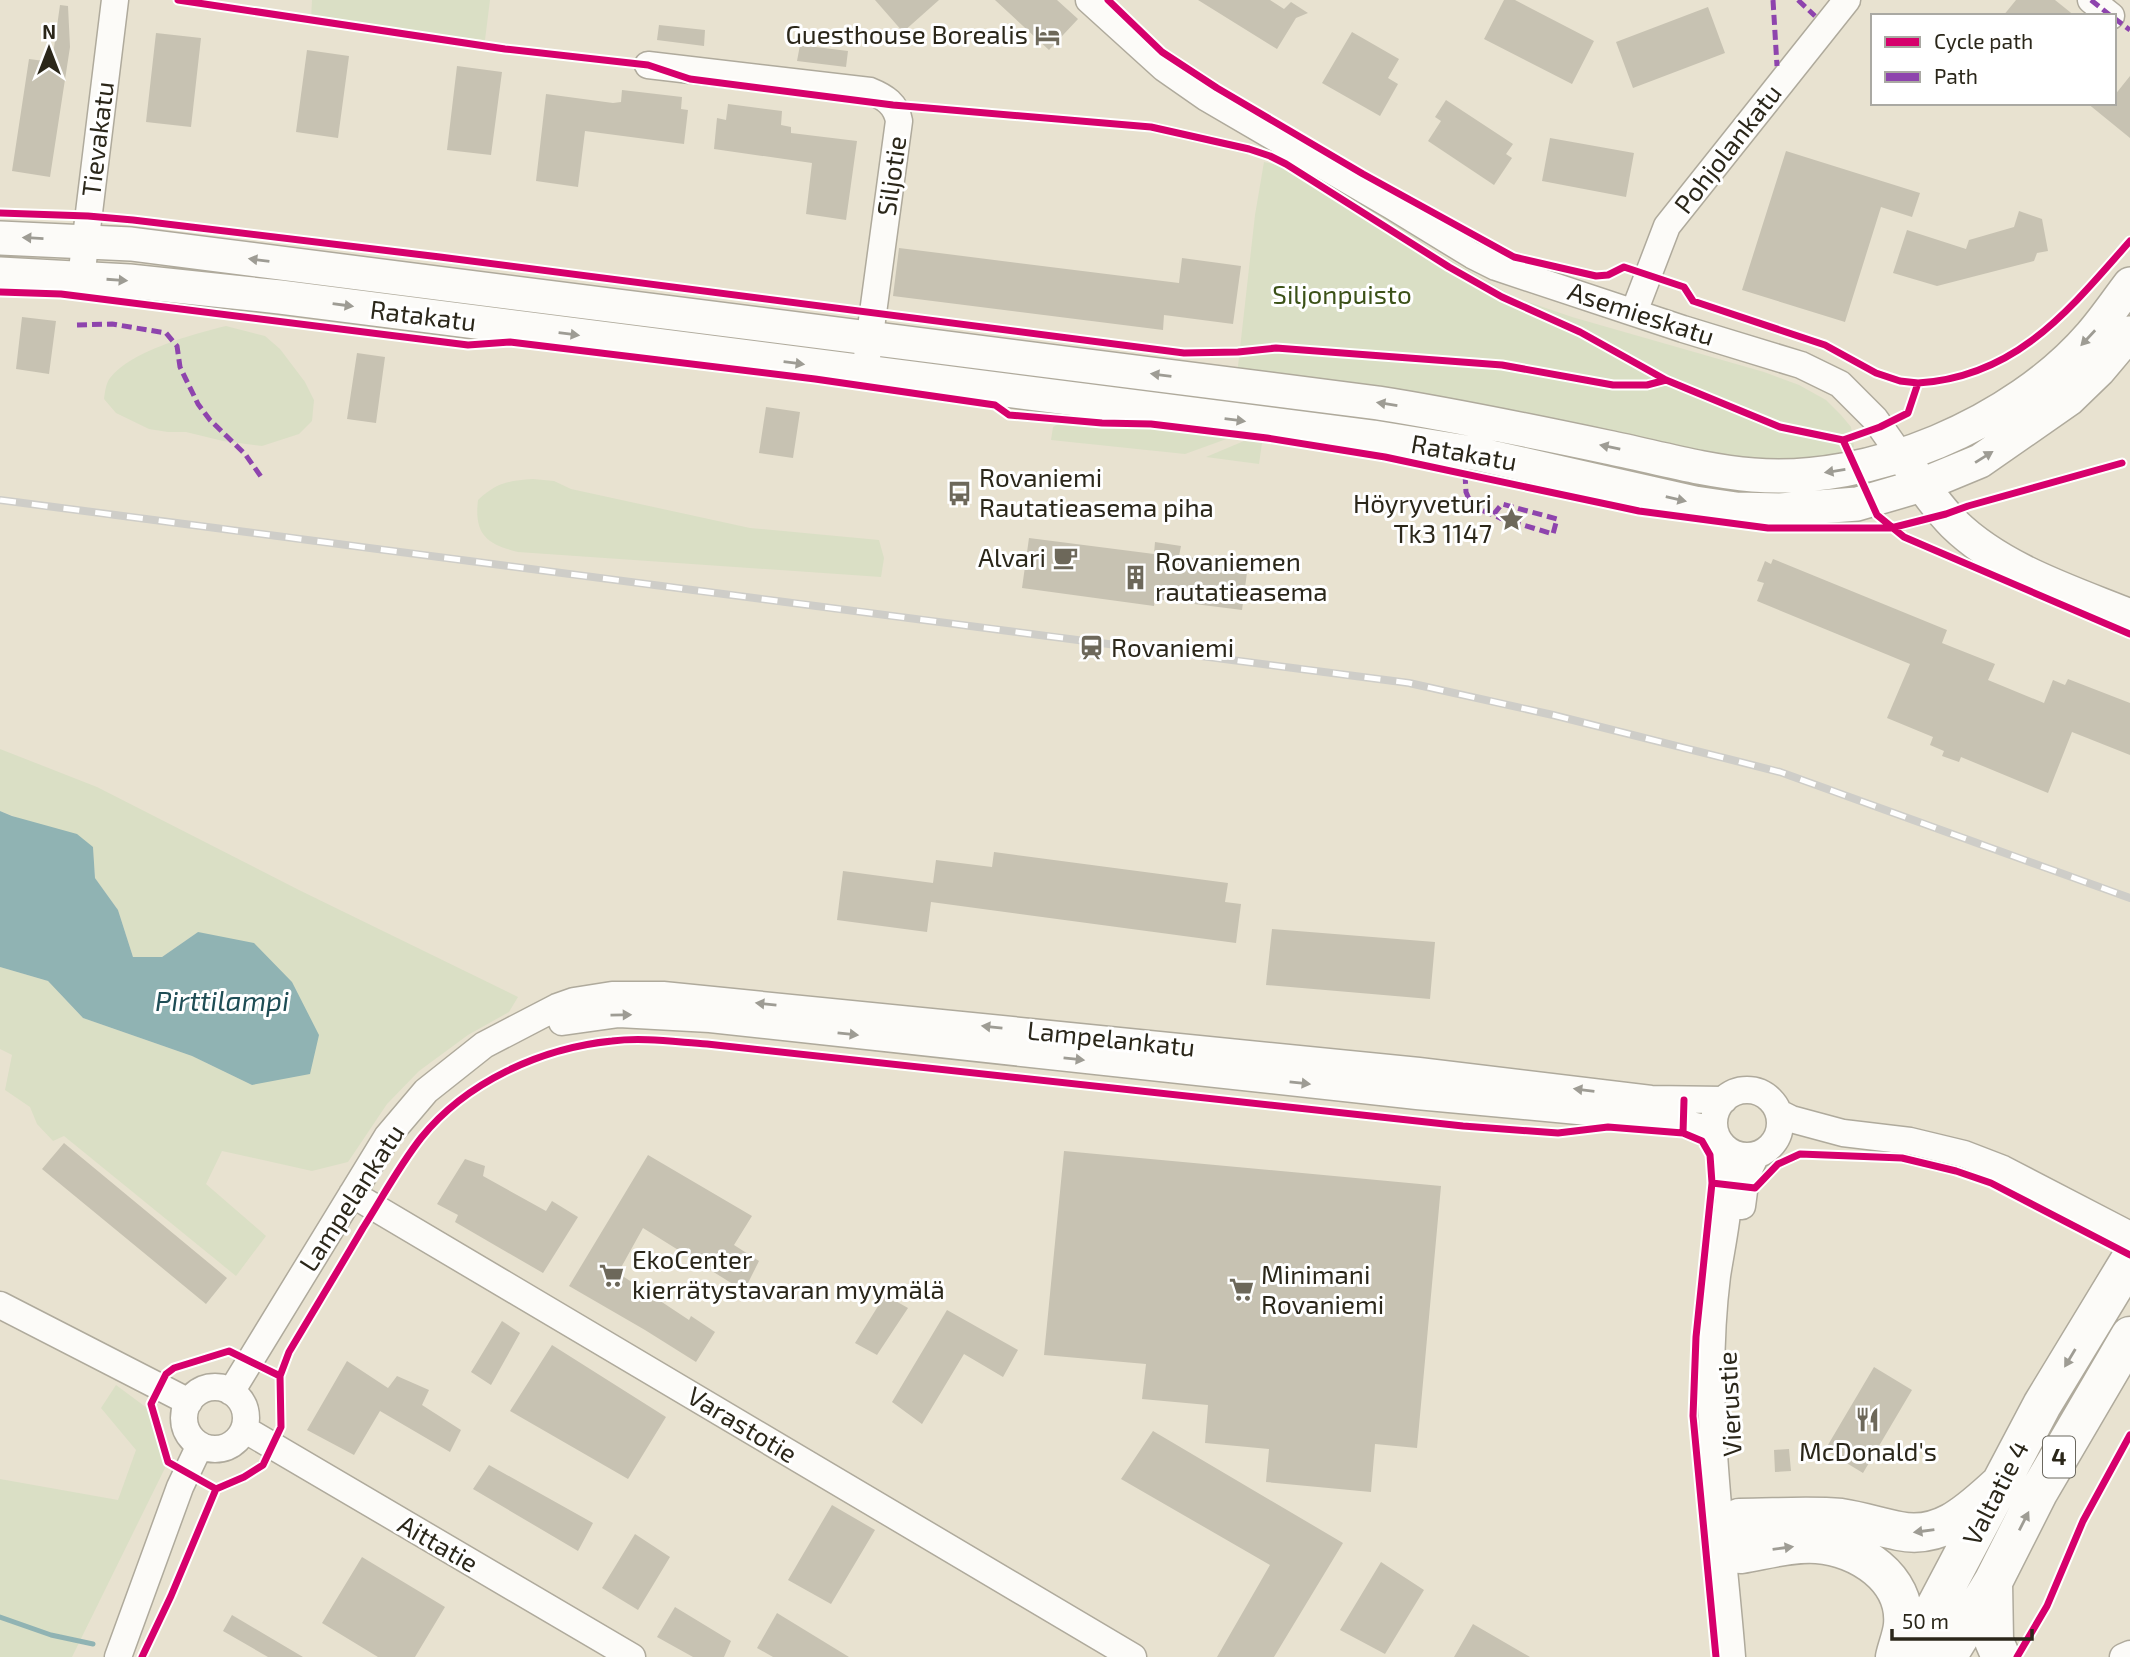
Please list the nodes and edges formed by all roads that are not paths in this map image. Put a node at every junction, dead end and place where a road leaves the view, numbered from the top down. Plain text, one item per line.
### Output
1 (115, 0) edge
2 (1089, 0) edge
3 (1847, 0) edge
4 (2091, 0) edge
5 (2109, 14) edge
6 (2116, 19) edge
7 (2130, 30) edge
8 (648, 65) dead end
9 (0, 238) edge
10 (85, 241) junction
11 (0, 274) edge
12 (81, 278) junction
13 (2130, 284) edge
14 (1634, 312) junction
15 (2130, 333) edge
16 (870, 338) junction
17 (865, 372) junction
18 (1901, 456) junction
19 (1922, 485) junction
20 (2130, 616) edge
21 (506, 1035) junction
22 (1724, 1100) junction
23 (1779, 1113) junction
24 (1843, 1133) junction
25 (1719, 1140) junction
26 (1762, 1151) junction
27 (352, 1194) junction
28 (2130, 1235) edge
29 (2130, 1260) edge
30 (0, 1305) edge
31 (2130, 1335) edge
32 (231, 1392) junction
33 (189, 1402) junction
34 (244, 1429) junction
35 (200, 1445) junction
36 (2000, 1483) junction
37 (1734, 1536) junction
38 (1993, 1582) junction
39 (2130, 1654) edge
40 (1999, 1656) edge
41 (118, 1657) edge
42 (632, 1657) edge
43 (1133, 1657) edge
44 (1732, 1657) edge
45 (1747, 1657) edge
46 (1895, 1657) edge
47 (1909, 1657) edge
48 (1947, 1657) edge
49 (2123, 1657) edge

1 - 10 street, Tievakatu
2 - 14 street, Asemieskatu
3 - 14 street, Pohjolankatu
4 - 5 street
6 - 7 street
8 - 16 street, Siljotie
10 -> 9 main road, Ratakatu
10 - 12 street, Tievakatu
16 -> 10 main road, Ratakatu
11 - 12 main road, Ratakatu
12 -> 17 main road, Ratakatu
13 -> 18 main road, Ratakatu
14 - 18 street, Asemieskatu
19 -> 15 main road, Ratakatu
16 - 17 street, Siljotie
18 -> 16 main road, Ratakatu
17 -> 19 main road, Ratakatu
18 - 19 main road
19 - 20 main road
22 -> 21 street, Lampelankatu
21 -> 25 street, Lampelankatu
21 - 27 street, Lampelankatu
22 - 23 street
22 - 25 street
23 - 24 street
23 - 26 street
24 - 26 street
24 - 28 street
25 - 26 street
25 - 37 street, Vierustie
26 - 37 street, Vierustie
27 - 32 street, Lampelankatu
27 - 43 street, Varastotie
29 -> 36 highway, Valtatie 4 / 4
30 - 33 street
38 -> 31 highway, Valtatie 4 / 4
32 - 33 street
32 - 34 street
33 - 35 street
34 - 35 street
34 - 42 street, Aittatie
35 - 41 street
36 -> 37 highway
36 - 47 highway, Valtatie 4 / 4
37 - 44 street, Vierustie
37 - 45 street, Vierustie
37 -> 46 highway
38 - 40 highway
38 - 48 highway, Valtatie 4 / 4
39 - 49 street

